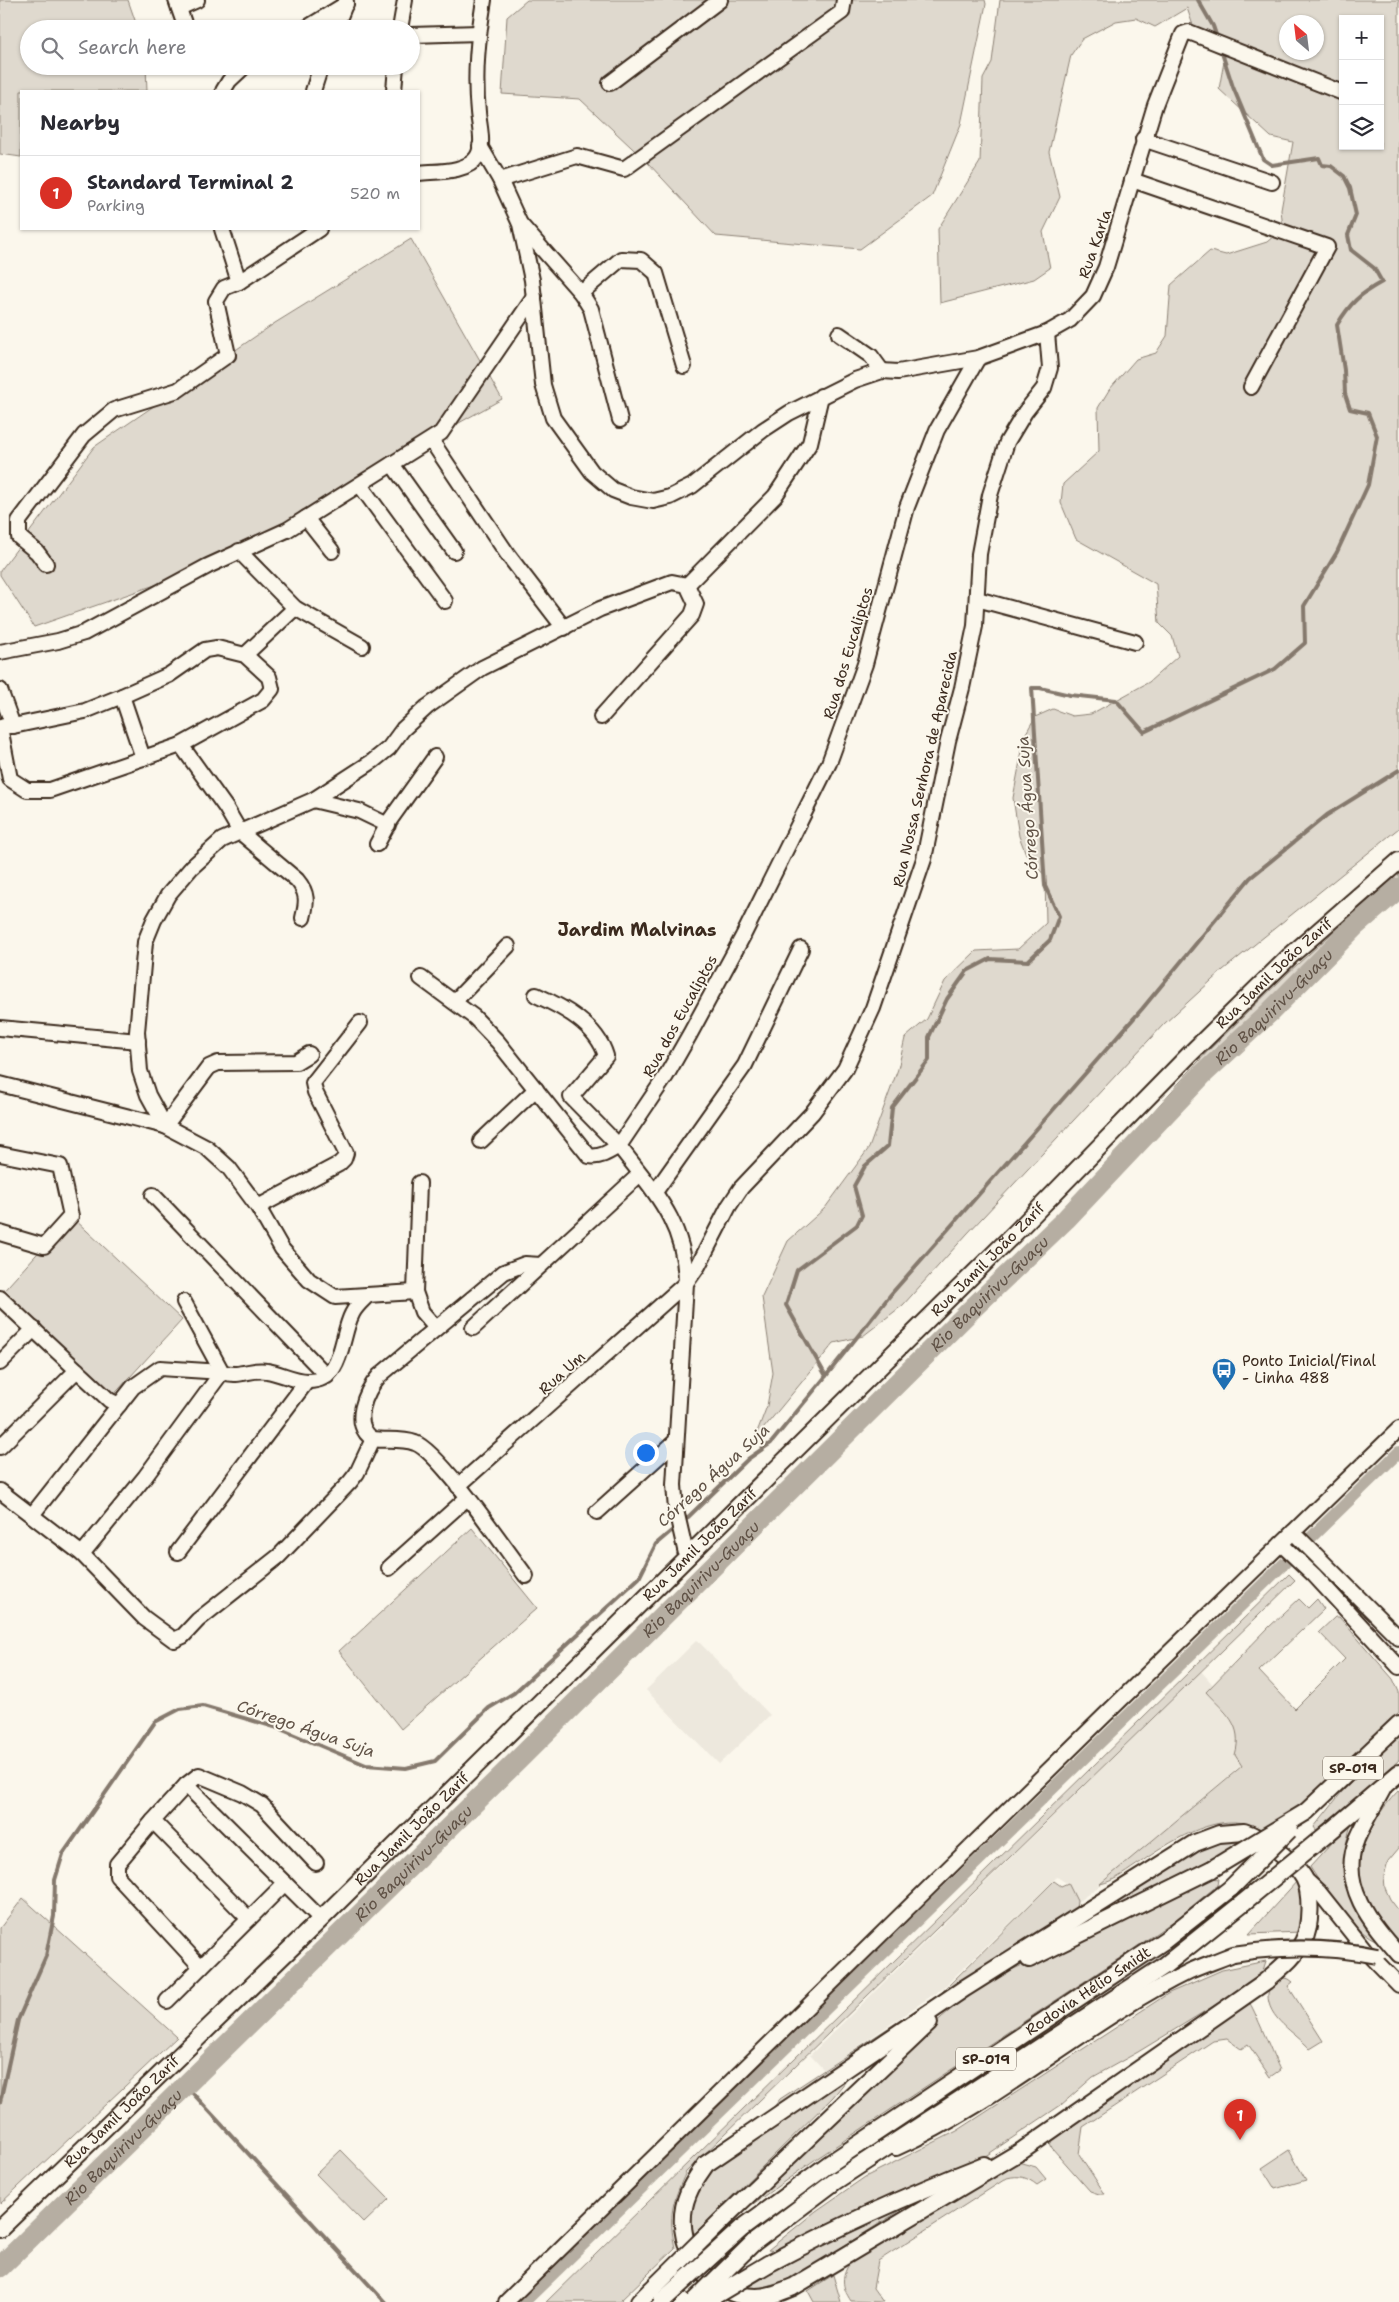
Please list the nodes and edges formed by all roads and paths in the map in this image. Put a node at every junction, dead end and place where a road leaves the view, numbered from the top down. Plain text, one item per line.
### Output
1 (197, 0) edge
2 (405, 0) edge
3 (484, 0) edge
4 (720, 0) edge
5 (844, 0) edge
6 (347, 2) edge
7 (178, 4) edge
8 (183, 20) edge
9 (319, 20) edge
10 (339, 20) edge
11 (402, 20) edge
12 (478, 33) junction
13 (420, 35) edge
14 (235, 75) edge
15 (319, 75) edge
16 (395, 75) edge
17 (610, 83) dead end
18 (224, 90) edge
19 (313, 90) edge
20 (394, 90) edge
21 (1339, 91) edge
22 (1143, 139) junction
23 (480, 146) junction
24 (420, 174) edge
25 (500, 180) junction
26 (1132, 180) junction
27 (1272, 182) dead end
28 (520, 224) junction
29 (222, 230) edge
30 (307, 233) edge
31 (239, 282) junction
32 (581, 293) junction
33 (534, 297) junction
34 (1047, 333) junction
35 (839, 334) dead end
36 (978, 358) junction
37 (684, 366) dead end
38 (882, 371) junction
39 (1252, 387) dead end
40 (821, 396) junction
41 (620, 420) dead end
42 (431, 440) junction
43 (392, 464) junction
44 (360, 484) junction
45 (306, 518) junction
46 (239, 551) junction
47 (332, 551) dead end
48 (454, 551) dead end
49 (46, 564) dead end
50 (687, 585) junction
51 (977, 599) junction
52 (445, 601) dead end
53 (295, 608) junction
54 (564, 628) junction
55 (1135, 642) dead end
56 (362, 646) dead end
57 (0, 652) edge
58 (245, 655) junction
59 (0, 690) edge
60 (122, 696) junction
61 (601, 717) dead end
62 (4, 726) edge
63 (181, 746) junction
64 (435, 757) dead end
65 (143, 758) junction
66 (313, 800) junction
67 (388, 825) junction
68 (240, 832) junction
69 (377, 844) dead end
70 (1399, 861) edge
71 (303, 918) dead end
72 (508, 946) dead end
73 (801, 949) dead end
74 (421, 978) dead end
75 (536, 995) dead end
76 (455, 1001) junction
77 (360, 1023) dead end
78 (0, 1028) edge
79 (138, 1041) junction
80 (309, 1054) dead end
81 (0, 1084) edge
82 (536, 1089) junction
83 (165, 1126) junction
84 (482, 1142) dead end
85 (619, 1146) junction
86 (0, 1154) edge
87 (640, 1174) junction
88 (419, 1183) dead end
89 (655, 1192) junction
90 (153, 1195) dead end
91 (258, 1207) junction
92 (0, 1233) edge
93 (542, 1265) junction
94 (686, 1282) junction
95 (415, 1292) junction
96 (367, 1296) junction
97 (0, 1298) edge
98 (184, 1302) dead end
99 (436, 1328) junction
100 (472, 1328) dead end
101 (34, 1329) junction
102 (0, 1363) edge
103 (77, 1370) junction
104 (222, 1372) junction
105 (327, 1376) junction
106 (308, 1381) junction
107 (119, 1405) junction
108 (1399, 1429) edge
109 (373, 1439) junction
110 (676, 1441) junction
111 (0, 1447) edge
112 (458, 1486) junction
113 (0, 1491) edge
114 (467, 1498) junction
115 (597, 1512) dead end
116 (32, 1515) junction
117 (1297, 1536) junction
118 (1285, 1548) junction
119 (178, 1552) dead end
120 (82, 1554) junction
121 (687, 1558) junction
122 (389, 1568) dead end
123 (526, 1576) dead end
124 (1399, 1638) edge
125 (1399, 1667) edge
126 (1399, 1724) edge
127 (1399, 1774) edge
128 (186, 1785) junction
129 (1386, 1785) junction
130 (1306, 1812) junction
131 (153, 1821) junction
132 (316, 1863) dead end
133 (1304, 1878) junction
134 (285, 1883) junction
135 (249, 1919) junction
136 (321, 1920) junction
137 (1398, 1960) edge
138 (201, 1967) junction
139 (1399, 1985) edge
140 (965, 1988) junction
141 (167, 2001) dead end
142 (1023, 2150) junction
143 (870, 2159) junction
144 (0, 2229) edge
145 (699, 2270) junction
146 (658, 2298) edge
147 (506, 2302) edge
148 (639, 2302) edge
149 (693, 2302) edge
150 (704, 2302) edge
151 (715, 2302) edge

1 - 7 street
2 - 11 street
3 - 12 street
4 - 17 street
5 - 25 street
6 - 9 street
6 - 10 street
7 - 8 street
12 - 13 street
12 - 23 street
14 - 18 street
15 - 19 street
16 - 20 street
21 - 22 street, Rua Karla
22 - 26 street, Rua Karla
22 - 27 street
23 - 24 street
23 - 25 street
25 - 28 street
26 - 34 street, Rua Karla
26 - 39 street
28 - 32 street
28 - 33 street, Rua Karla
29 - 31 street
30 - 31 street
31 - 49 street
32 - 37 street
32 - 41 street
33 - 40 street, Rua Karla
33 - 42 street
34 - 36 street, Rua Karla
34 - 51 street, Rua Nossa Senhora de Aparecida
35 - 38 street
36 - 38 street, Rua Karla
36 - 85 street, Rua dos Eucaliptos
38 - 40 street, Rua Karla
40 - 50 street
42 - 43 street
42 - 54 street
43 - 44 street
43 - 48 street
44 - 45 street
44 - 52 street
45 - 46 street
45 - 47 street
46 - 53 street
46 - 57 street
50 - 54 street
50 - 61 street
51 - 55 street
51 - 94 street, Rua Nossa Senhora de Aparecida
53 - 56 street
53 - 58 street
54 - 66 street
58 - 60 street
58 - 63 street
59 - 62 street
60 - 62 street
60 - 65 street
62 - 65 street
63 - 65 street
63 - 68 street
64 - 67 street
66 - 67 street
66 - 68 street
67 - 69 street
68 - 71 street
68 - 79 street
70 - 121 main road, Rua Jamil João Zarif
72 - 76 street
73 - 89 street
74 - 76 street
75 - 85 street
76 - 82 street
77 - 91 street
78 - 79 street
79 - 83 street
80 - 83 street
81 - 83 street
82 - 84 street
82 - 85 street
83 - 91 street
85 - 87 street
86 - 92 street
87 - 89 street
87 - 93 street
88 - 95 street
89 - 94 street
90 - 105 street
91 - 96 street
93 - 99 street
93 - 100 street
94 - 110 street
94 - 112 street, Rua Um
95 - 96 street
95 - 99 street
96 - 105 street
97 - 101 street
98 - 104 street
99 - 109 street
101 - 102 street
101 - 103 street
103 - 107 street
103 - 111 street
104 - 106 street
104 - 107 street
104 - 120 street
105 - 106 street
106 - 119 street
107 - 116 street
108 - 117 street
109 - 112 street
109 - 120 street
110 - 115 street
110 - 121 street
112 - 114 street
113 - 116 street
114 - 122 street
114 - 123 street
116 - 120 street
117 - 118 street
117 - 124 street
118 - 125 street
118 - 147 street
121 - 136 main road, Rua Jamil João Zarif
126 - 130 main road, Rodovia Hélio Smidt / SP-019
127 - 129 main road, Rodovia Hélio Smidt / SP-019
128 - 131 street
128 - 132 street
128 - 134 street
129 - 137 street
129 - 143 main road, Rodovia Hélio Smidt / SP-019, bridge
130 - 140 main road, bridge
130 - 146 main road, Rodovia Hélio Smidt / SP-019, bridge
131 - 135 street
131 - 138 street
133 - 139 street
133 - 140 main road
133 - 142 main road
134 - 135 street
134 - 136 street
135 - 138 street
136 - 144 main road, Rua Jamil João Zarif
137 - 143 street, bridge
138 - 141 street
140 - 145 main road
140 - 146 main road, bridge
142 - 145 main road
142 - 150 main road, bridge
143 - 149 main road, Rodovia Hélio Smidt / SP-019, bridge
145 - 151 street
146 - 148 main road

